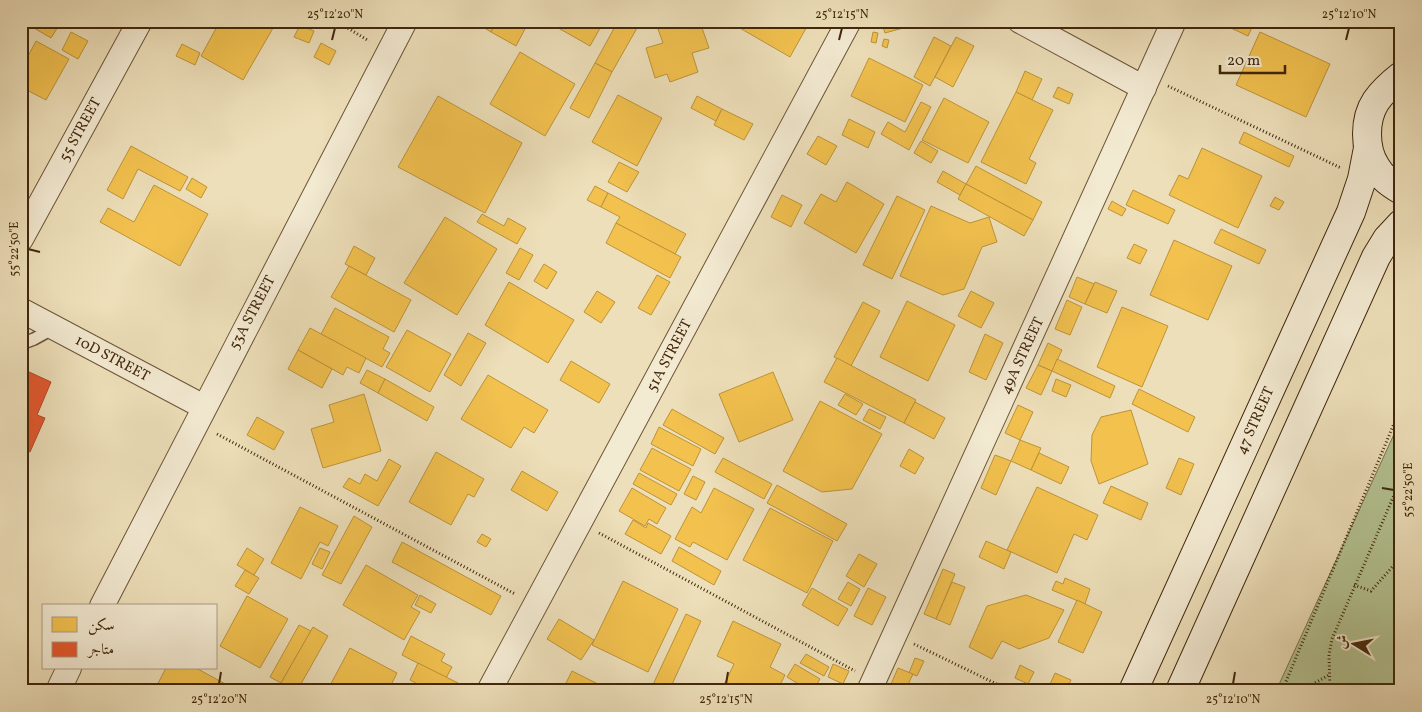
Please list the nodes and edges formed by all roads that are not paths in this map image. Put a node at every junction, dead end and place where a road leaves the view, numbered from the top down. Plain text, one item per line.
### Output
1 (140, 21) edge
2 (405, 21) edge
3 (849, 21) edge
4 (1020, 21) edge
5 (1174, 21) edge
6 (1401, 76) edge
7 (1147, 82) junction
8 (1368, 148) junction
9 (1401, 190) edge
10 (1401, 224) edge
11 (21, 239) edge
12 (21, 310) edge
13 (54, 328) junction
14 (21, 344) edge
15 (200, 415) junction
16 (103, 604) edge
17 (68, 670) edge
18 (872, 686) edge
19 (1182, 689) edge
20 (58, 691) edge
21 (490, 691) edge
22 (1133, 691) edge

1 - 11 street, 55 STREET
2 - 15 street, 53A STREET
3 - 21 street, 51A STREET
4 - 7 street
5 - 7 street, 49A STREET
6 - 8 street
7 - 18 street, 49A STREET
8 - 9 street
8 - 22 street, 47 STREET
10 - 19 street
12 - 13 street, 10D STREET
13 - 14 lane
13 - 15 street, 10D STREET
15 - 16 street, 53A STREET
17 - 20 street

